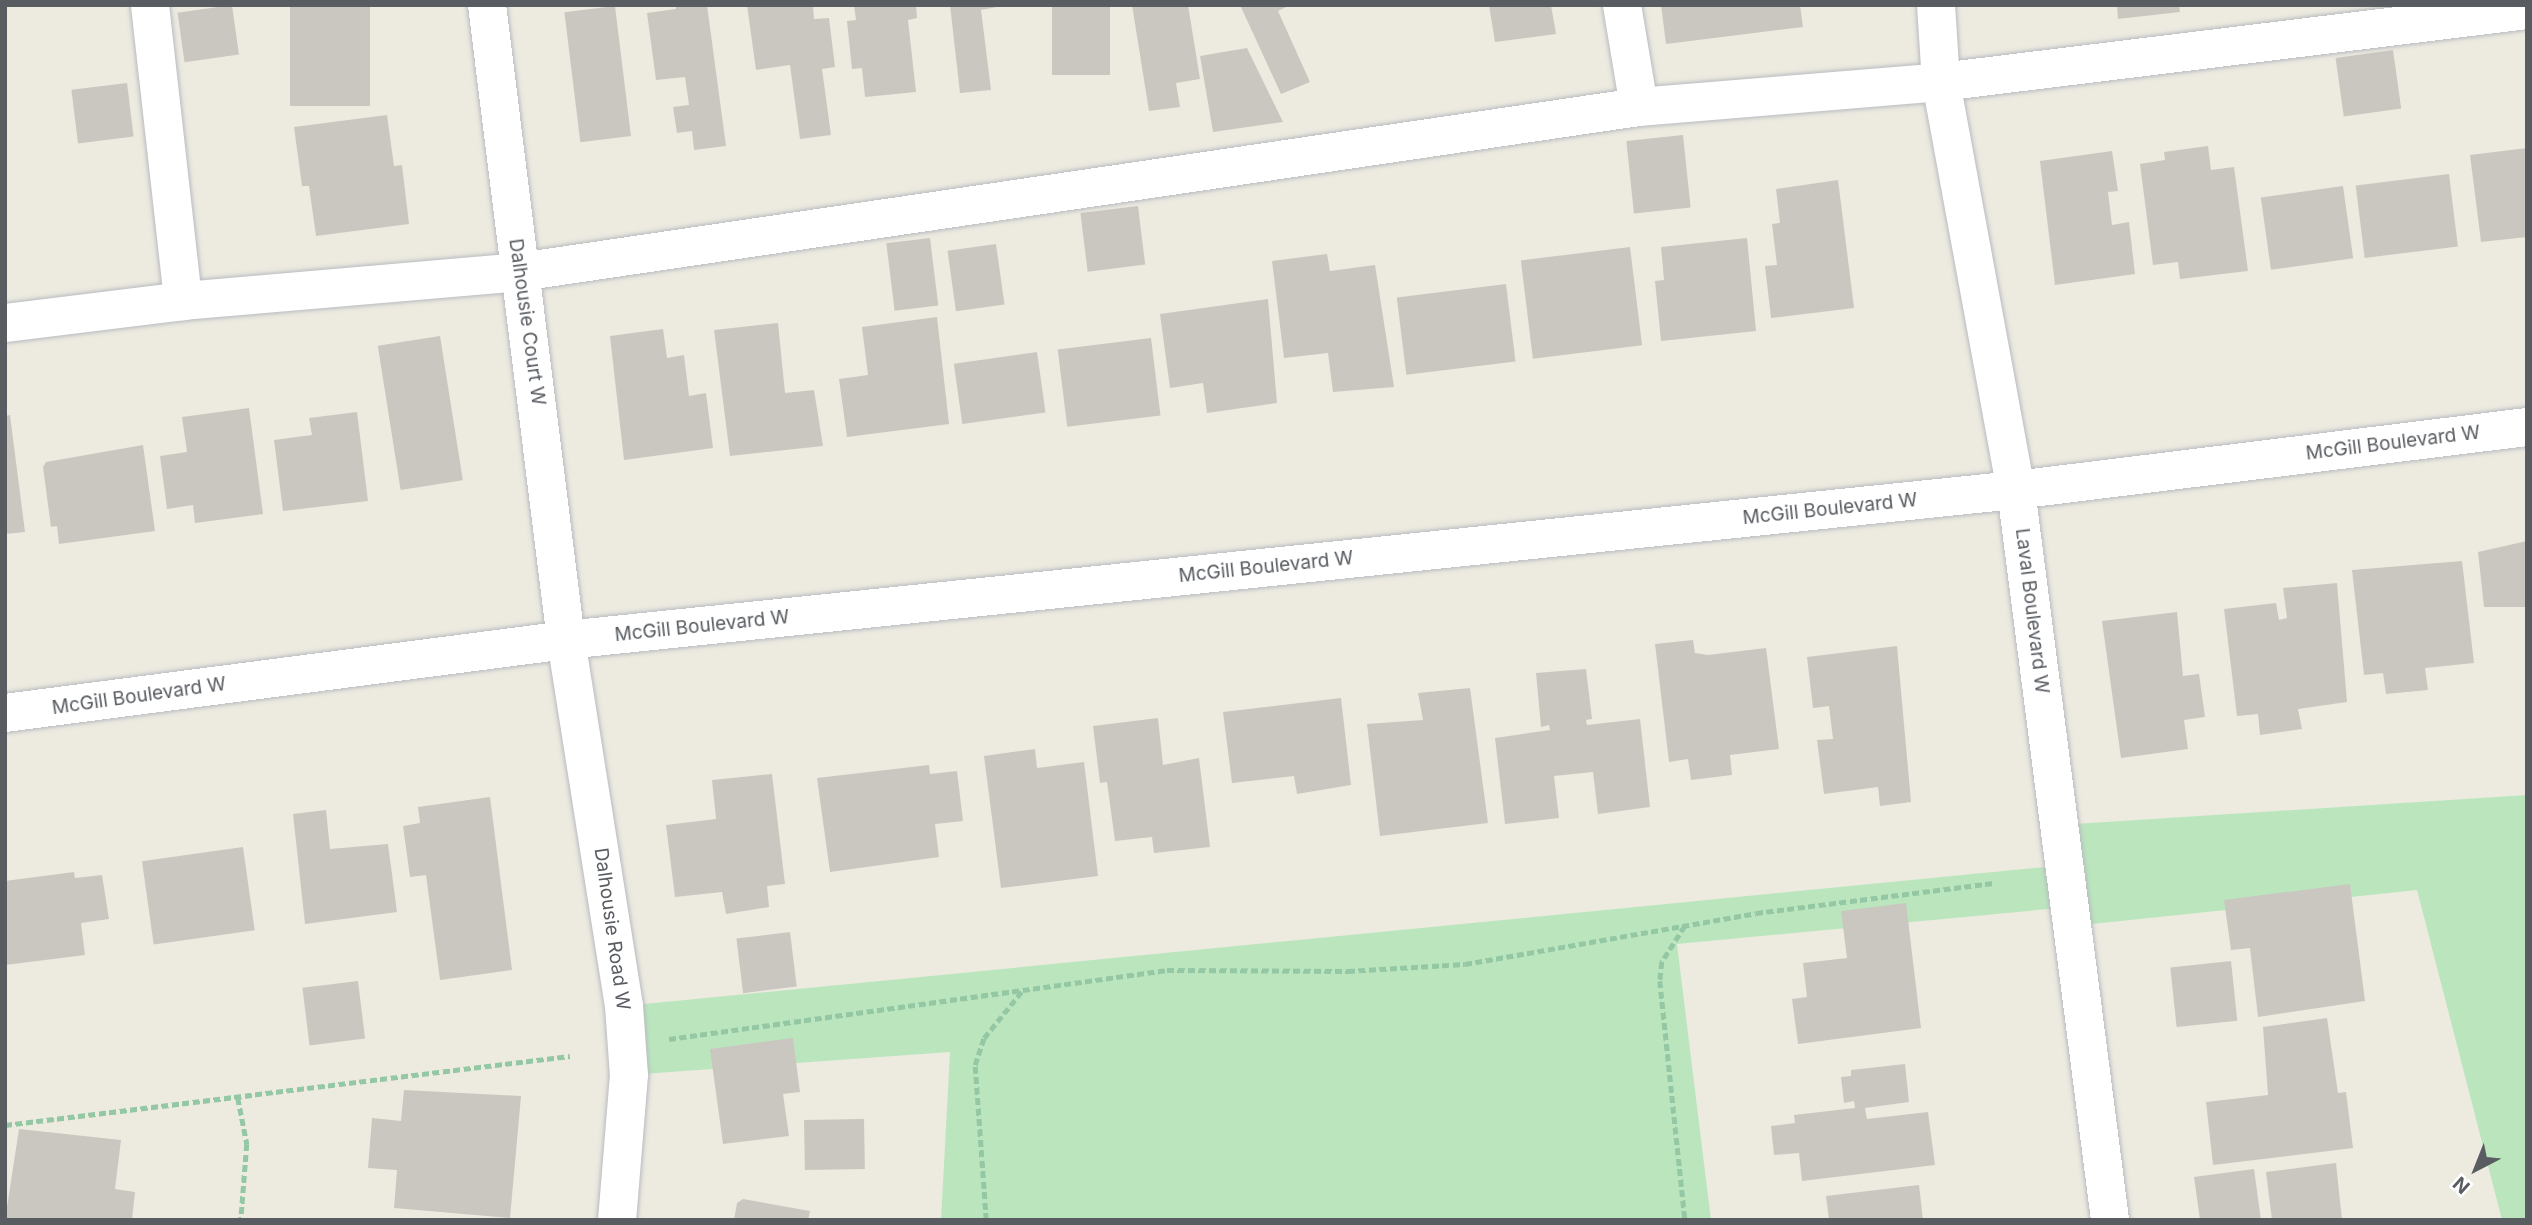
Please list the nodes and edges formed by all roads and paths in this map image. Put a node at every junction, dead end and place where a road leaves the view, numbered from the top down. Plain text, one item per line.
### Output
1 (150, 5) edge
2 (486, 5) edge
3 (1622, 5) edge
4 (1936, 5) edge
5 (2527, 10) edge
6 (1941, 82) junction
7 (1639, 107) junction
8 (520, 272) junction
9 (183, 301) junction
10 (5, 323) edge
11 (2527, 427) edge
12 (2016, 490) junction
13 (566, 640) junction
14 (5, 713) edge
15 (1996, 883) dead end
16 (1685, 925) junction
17 (1023, 990) junction
18 (664, 1040) dead end
19 (570, 1056) dead end
20 (238, 1098) junction
21 (5, 1125) edge
22 (241, 1220) edge
23 (617, 1220) edge
24 (986, 1220) edge
25 (1685, 1220) edge
26 (2110, 1220) edge

1 - 9 street
2 - 8 street, Dalhousie Court W
3 - 7 street
4 - 6 street, Laval Boulevard W
5 - 6 street
6 - 7 street
6 - 12 street, Laval Boulevard W
7 - 8 street
8 - 9 street
8 - 13 street, Dalhousie Court W
9 - 10 street
11 - 12 street, McGill Boulevard W
12 - 13 street, McGill Boulevard W
12 - 26 street, Laval Boulevard W
13 - 14 street, McGill Boulevard W
13 - 23 street, Dalhousie Road W
15 - 16 path
16 - 17 path
16 - 25 path
17 - 18 path
17 - 24 path
19 - 20 path
20 - 21 path
20 - 22 path

